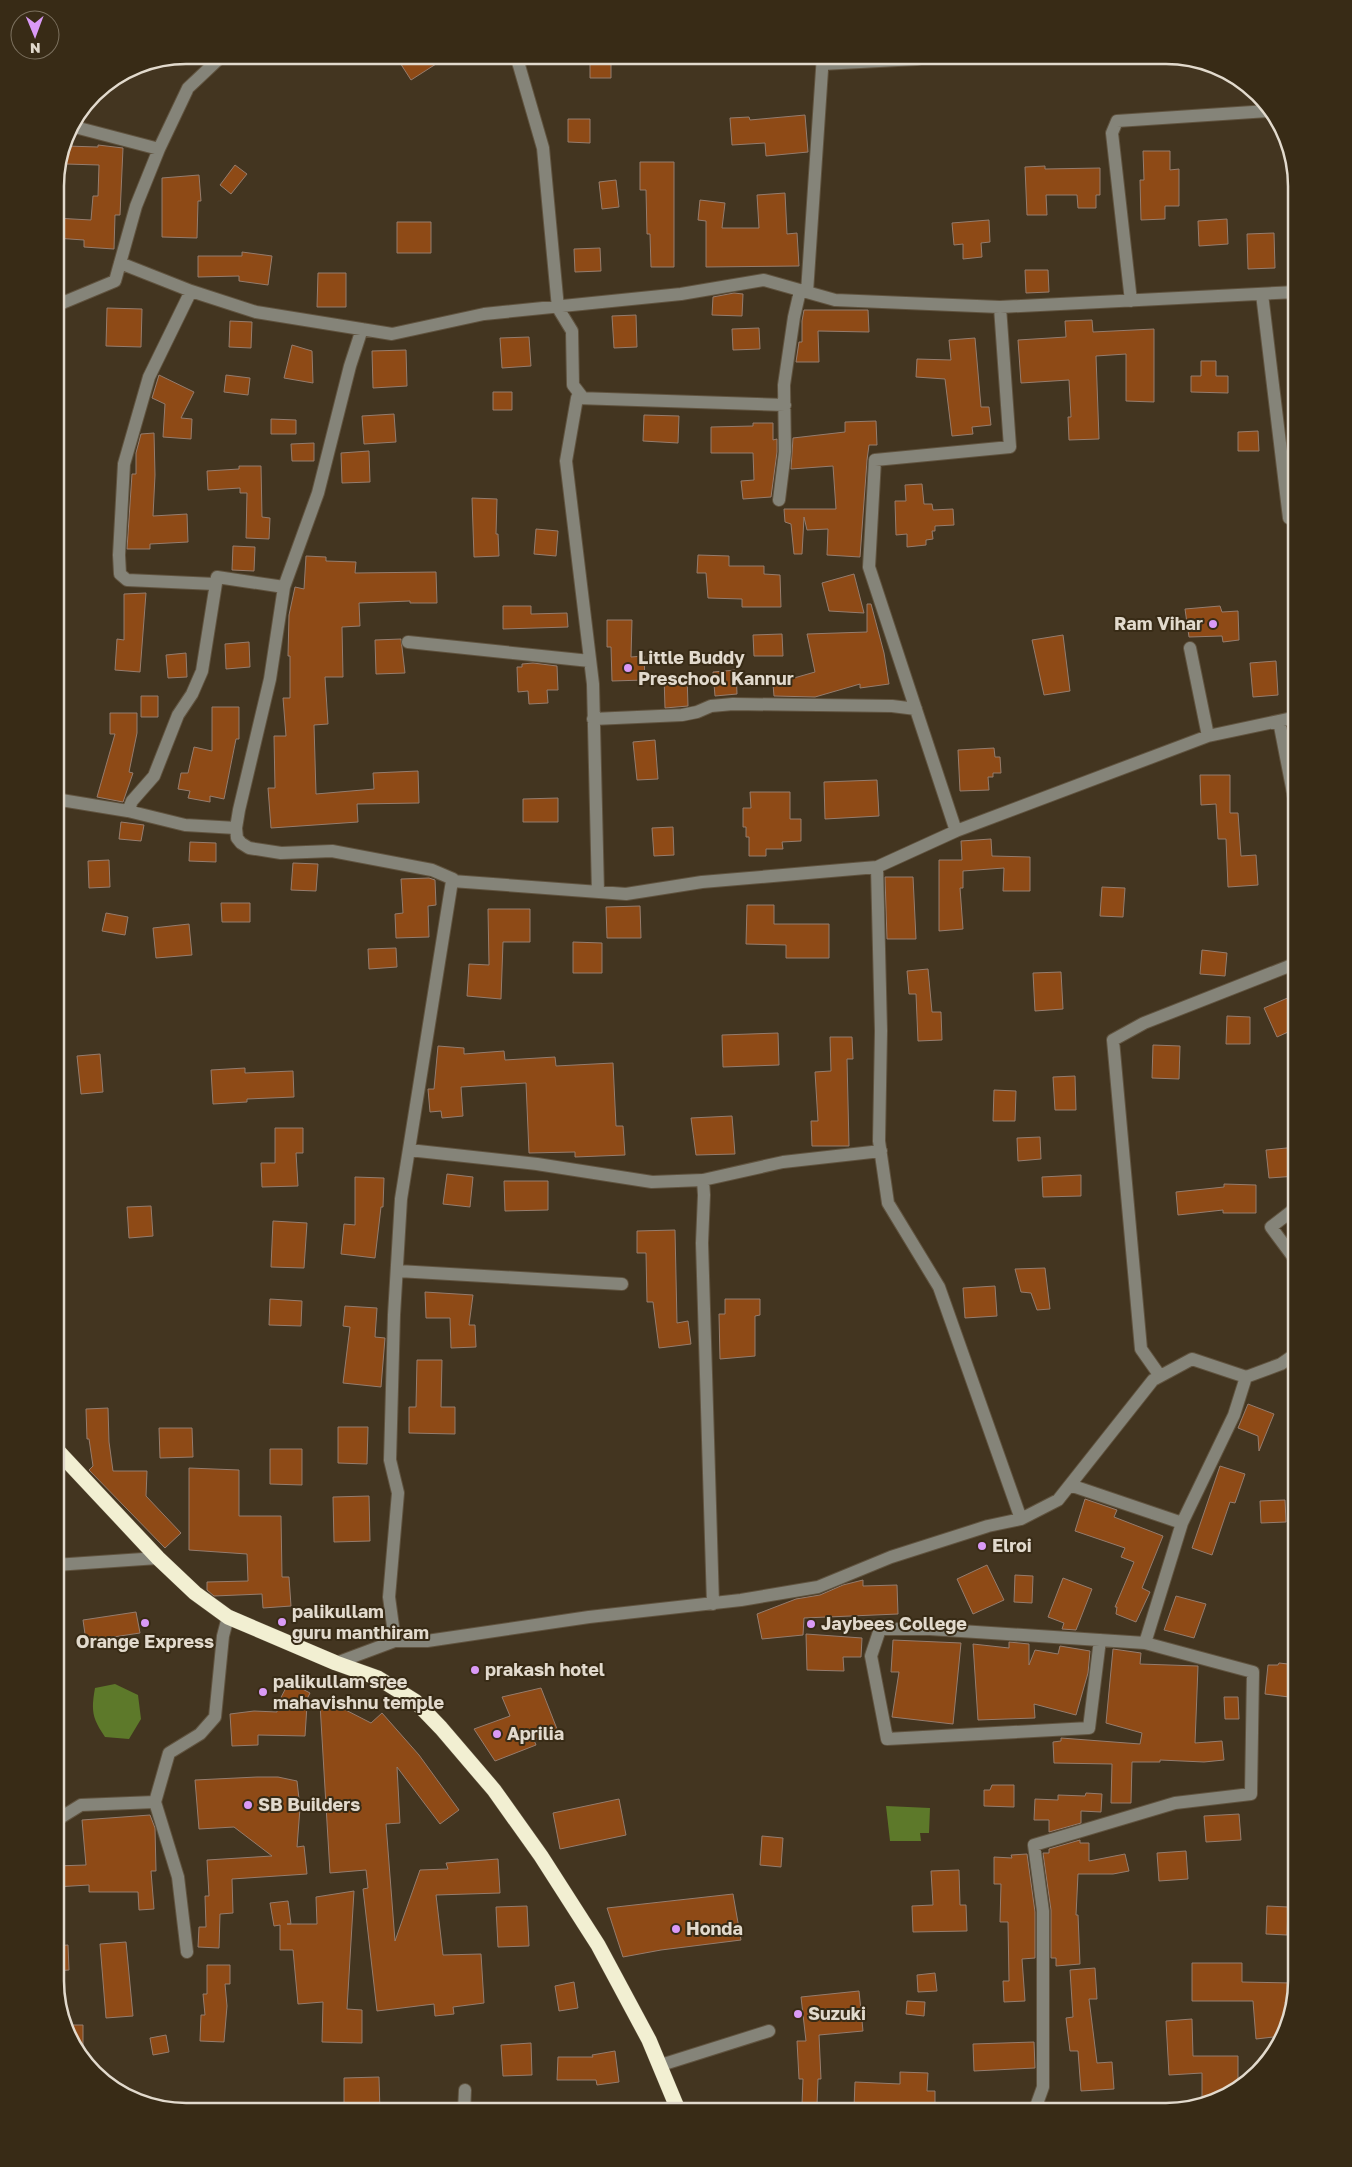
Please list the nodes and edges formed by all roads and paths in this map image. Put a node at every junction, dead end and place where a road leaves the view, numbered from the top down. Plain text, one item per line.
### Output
1 (213, 64) edge
2 (519, 64) edge
3 (822, 64) edge
4 (1263, 111) edge
5 (78, 128) edge
6 (159, 149) junction
7 (120, 263) junction
8 (191, 291) junction
9 (804, 292) junction
10 (1288, 293) edge
11 (1262, 294) junction
12 (1131, 300) junction
13 (64, 302) edge
14 (558, 308) junction
15 (1000, 308) junction
16 (362, 329) junction
17 (583, 398) junction
18 (785, 405) junction
19 (779, 500) dead end
20 (1288, 510) edge
21 (215, 584) junction
22 (284, 587) junction
23 (408, 642) dead end
24 (1190, 648) dead end
25 (590, 661) junction
26 (916, 710) junction
27 (1288, 719) edge
28 (593, 720) junction
29 (1279, 721) junction
30 (1208, 736) junction
31 (1288, 767) edge
32 (64, 801) edge
33 (128, 811) junction
34 (236, 828) junction
35 (956, 831) junction
36 (877, 867) junction
37 (452, 881) junction
38 (598, 892) junction
39 (1288, 967) edge
40 (410, 1150) junction
41 (881, 1151) junction
42 (703, 1180) junction
43 (1288, 1213) edge
44 (1288, 1250) edge
45 (398, 1271) junction
46 (622, 1284) dead end
47 (1288, 1359) edge
48 (1160, 1376) junction
49 (1246, 1377) junction
50 (64, 1458) edge
51 (1070, 1485) junction
52 (1021, 1519) junction
53 (1182, 1523) junction
54 (158, 1558) junction
55 (64, 1564) edge
56 (713, 1604) junction
57 (228, 1617) junction
58 (1100, 1640) junction
59 (395, 1641) junction
60 (1145, 1643) junction
61 (336, 1663) junction
62 (155, 1802) junction
63 (64, 1816) edge
64 (187, 1952) dead end
65 (769, 2031) dead end
66 (660, 2065) junction
67 (466, 2090) dead end
68 (465, 2103) edge
69 (675, 2103) edge
70 (1037, 2103) edge

1 - 6 street
2 - 14 street
3 - 9 street
4 - 12 street
5 - 6 street
6 - 7 street
7 - 8 street
7 - 13 street
8 - 16 street
8 - 21 street
9 - 14 street
9 - 15 street
9 - 18 street
10 - 11 street
11 - 12 street
11 - 20 street
12 - 15 street
14 - 16 street
14 - 17 street
15 - 26 street
16 - 22 street
17 - 18 street
17 - 25 street
18 - 19 street
21 - 22 street
21 - 33 street
22 - 34 street
23 - 25 street
24 - 30 street
25 - 28 street
26 - 28 street
26 - 35 street
27 - 29 street
28 - 38 street
29 - 30 street
29 - 31 street
30 - 35 street
32 - 33 street
33 - 34 street
34 - 37 street
35 - 36 street
36 - 38 street
36 - 41 street
37 - 38 street
37 - 40 street
39 - 48 street
40 - 42 street
40 - 45 street
41 - 42 street
41 - 52 street
42 - 56 street
43 - 44 street
45 - 46 street
45 - 59 street
47 - 49 street
48 - 49 street
48 - 51 street
49 - 53 street
50 - 54 highway
51 - 52 street
51 - 53 street
52 - 56 street
53 - 60 street
54 - 55 street
54 - 57 highway
56 - 59 street
57 - 61 highway
57 - 62 street
58 - 58 street
58 - 60 street
59 - 61 street
60 - 70 street
61 - 66 highway
62 - 63 street
62 - 64 street
65 - 66 street
66 - 69 highway
67 - 68 street

